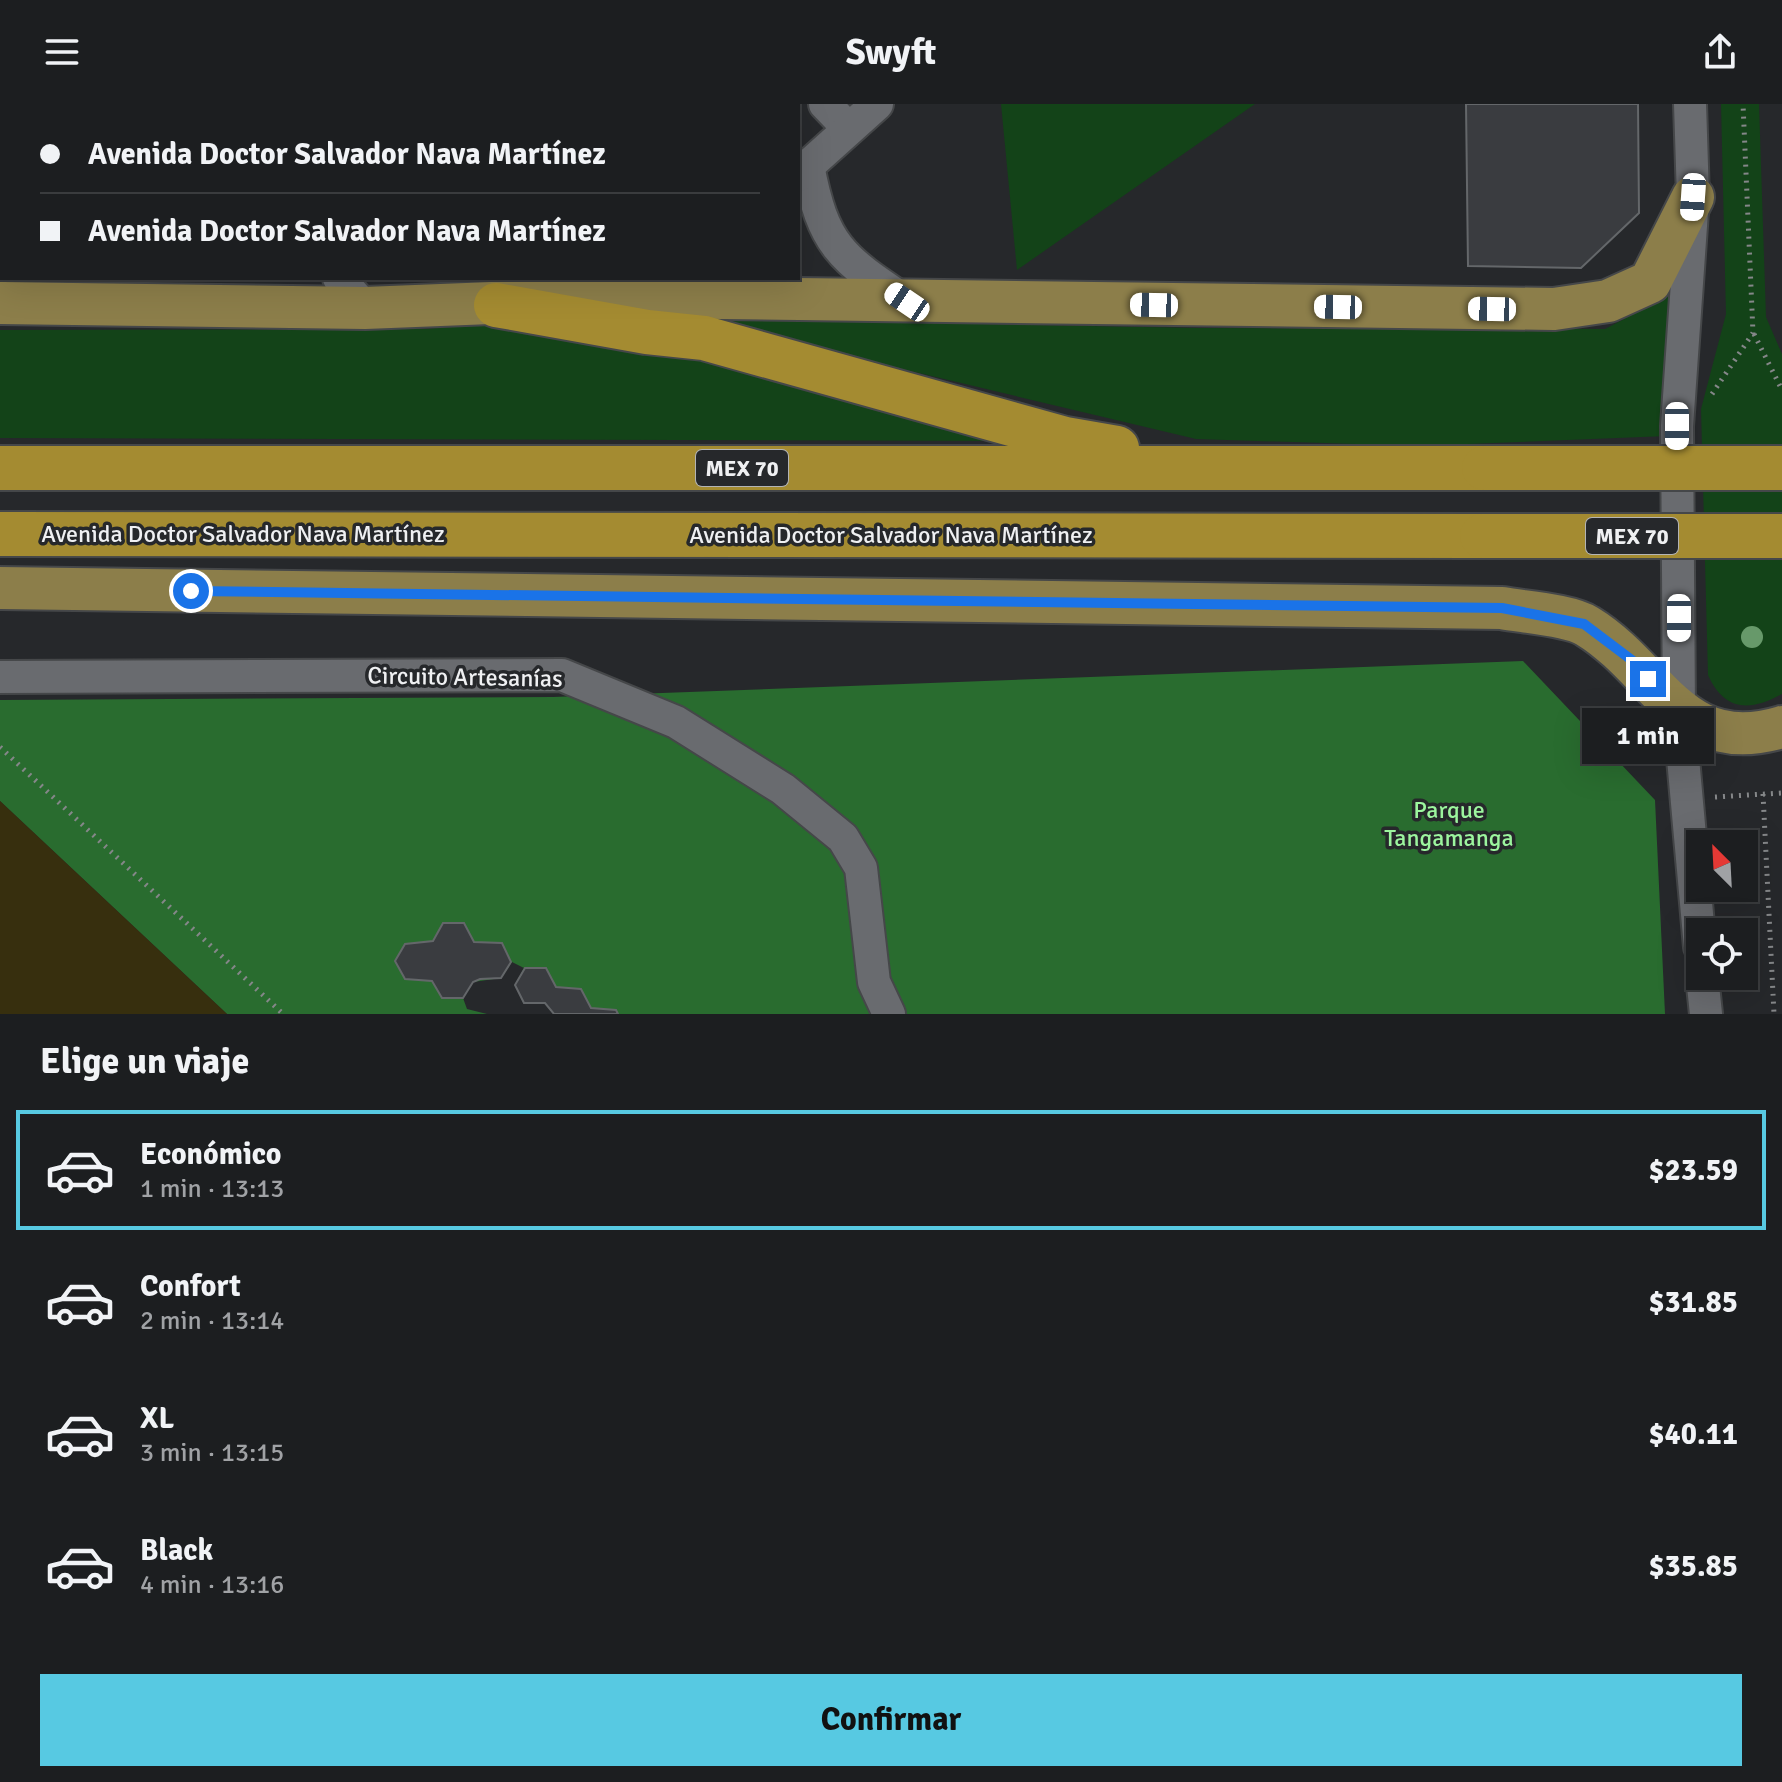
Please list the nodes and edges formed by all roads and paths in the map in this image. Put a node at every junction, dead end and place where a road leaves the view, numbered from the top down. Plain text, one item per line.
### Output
1 (825, 104) edge
2 (877, 104) edge
3 (1690, 104) edge
4 (1743, 104) edge
5 (849, 129) junction
6 (801, 165) edge
7 (1693, 197) junction
8 (657, 288) edge
9 (352, 293) edge
10 (907, 302) junction
11 (0, 303) edge
12 (496, 305) junction
13 (1753, 333) junction
14 (1782, 390) edge
15 (1678, 401) junction
16 (0, 468) edge
17 (1230, 468) junction
18 (1782, 468) edge
19 (0, 534) edge
20 (1782, 536) edge
21 (0, 588) edge
22 (0, 677) edge
23 (1679, 714) junction
24 (1782, 727) edge
25 (0, 747) edge
26 (1782, 793) edge
27 (1763, 794) junction
28 (1687, 798) junction
29 (1697, 918) edge
30 (1703, 990) edge
31 (283, 1014) edge
32 (889, 1014) edge
33 (1706, 1014) edge
34 (1774, 1014) edge

1 - 5 street
2 - 5 street
3 - 7 street
4 - 13 path
5 - 6 street
6 - 10 street
7 - 10 main road
7 - 15 street
8 - 10 main road
8 - 12 main road
9 - 11 main road
9 - 12 main road
12 - 17 highway
13 - 14 path
13 - 15 path
15 - 23 street
16 - 17 highway, MEX 70
17 - 18 highway, MEX 70, bridge
19 - 20 highway, Avenida Doctor Salvador Nava Martínez / MEX 70, bridge
21 - 23 main road
22 - 32 street, Circuito Artesanías
23 - 24 main road
23 - 28 street
25 - 31 path
26 - 27 path
27 - 28 path
27 - 34 path
28 - 29 street
30 - 33 street

